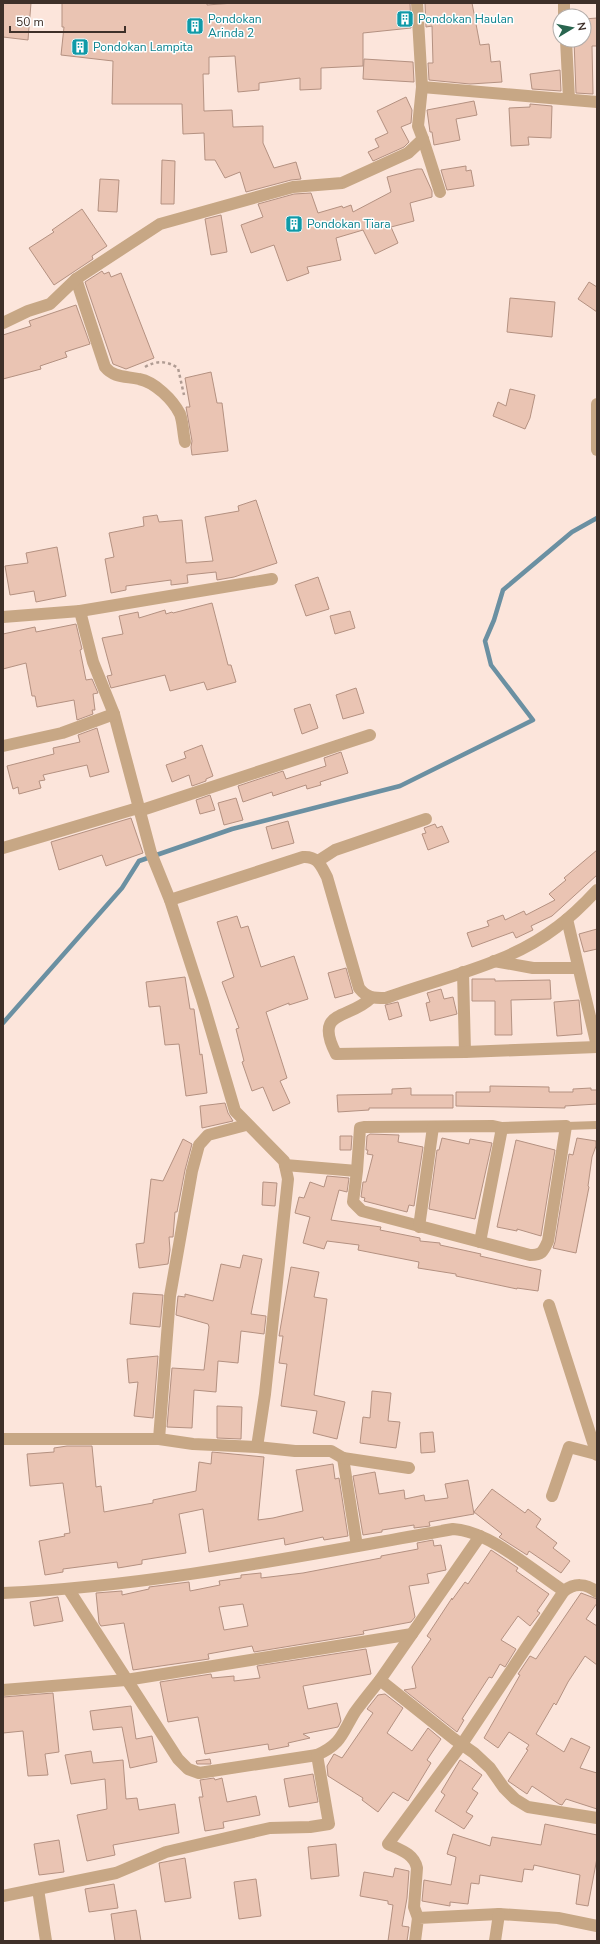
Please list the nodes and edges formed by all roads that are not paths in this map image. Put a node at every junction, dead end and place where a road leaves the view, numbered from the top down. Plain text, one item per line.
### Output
1 (417, 3) edge
2 (566, 48) edge
3 (422, 87) junction
4 (569, 99) junction
5 (597, 102) edge
6 (423, 139) junction
7 (440, 192) dead end
8 (76, 279) junction
9 (3, 323) edge
10 (597, 404) edge
11 (185, 442) dead end
12 (597, 450) edge
13 (272, 579) dead end
14 (80, 611) junction
15 (3, 617) edge
16 (114, 714) junction
17 (370, 735) dead end
18 (3, 746) edge
19 (139, 809) junction
20 (426, 819) dead end
21 (3, 848) edge
22 (318, 861) junction
23 (597, 890) edge
24 (170, 900) junction
25 (567, 919) junction
26 (494, 961) junction
27 (578, 968) junction
28 (463, 972) junction
29 (371, 998) junction
30 (597, 1046) edge
31 (465, 1052) junction
32 (246, 1124) junction
33 (597, 1125) edge
34 (566, 1126) junction
35 (433, 1128) junction
36 (502, 1128) junction
37 (285, 1165) junction
38 (357, 1171) junction
39 (420, 1227) junction
40 (480, 1242) junction
41 (549, 1305) dead end
42 (3, 1439) edge
43 (159, 1439) junction
44 (257, 1447) junction
45 (597, 1454) edge
46 (343, 1458) junction
47 (409, 1468) dead end
48 (552, 1496) dead end
49 (480, 1536) junction
50 (357, 1546) junction
51 (69, 1590) junction
52 (564, 1591) junction
53 (597, 1592) edge
54 (3, 1594) edge
55 (412, 1634) junction
56 (126, 1680) junction
57 (380, 1680) junction
58 (3, 1690) edge
59 (462, 1744) junction
60 (317, 1755) junction
61 (597, 1818) edge
62 (38, 1889) junction
63 (3, 1896) edge
64 (499, 1914) junction
65 (418, 1918) junction
66 (597, 1926) edge
67 (46, 1941) edge
68 (415, 1941) edge
69 (495, 1941) edge

1 - 3 street
2 - 4 street
3 - 4 street
3 - 6 street
4 - 5 street
6 - 7 street
6 - 8 street
8 - 9 street
8 - 11 street
10 - 12 street
13 - 14 street
14 - 15 street
14 - 16 street
16 - 18 street
16 - 19 street
17 - 19 street
19 - 21 street
19 - 24 street
20 - 22 street
22 - 24 street
22 - 29 street
23 - 25 street
24 - 32 street
25 - 26 street
25 - 27 street
26 - 27 street
26 - 28 street
27 - 30 street
28 - 29 street
28 - 31 street
29 - 31 street
30 - 31 street
32 - 37 street
32 - 43 street
33 - 34 lane
34 - 36 street
34 - 40 street
35 - 36 street
35 - 38 street
35 - 39 street
36 - 40 street
37 - 38 street
37 - 44 street
38 - 39 street
39 - 40 street
41 - 45 street
42 - 43 street
43 - 44 street
44 - 46 street
45 - 48 street
46 - 47 street
46 - 50 street
49 - 50 street
49 - 52 street
49 - 55 street
50 - 51 street
51 - 54 street
51 - 56 street
52 - 53 street
52 - 59 street
55 - 56 street
55 - 57 street
56 - 58 street
56 - 60 street
57 - 59 street
57 - 60 street
59 - 61 street
59 - 65 street
60 - 62 street
62 - 63 street
62 - 67 street
64 - 65 street
64 - 66 street
64 - 69 street
65 - 68 street

